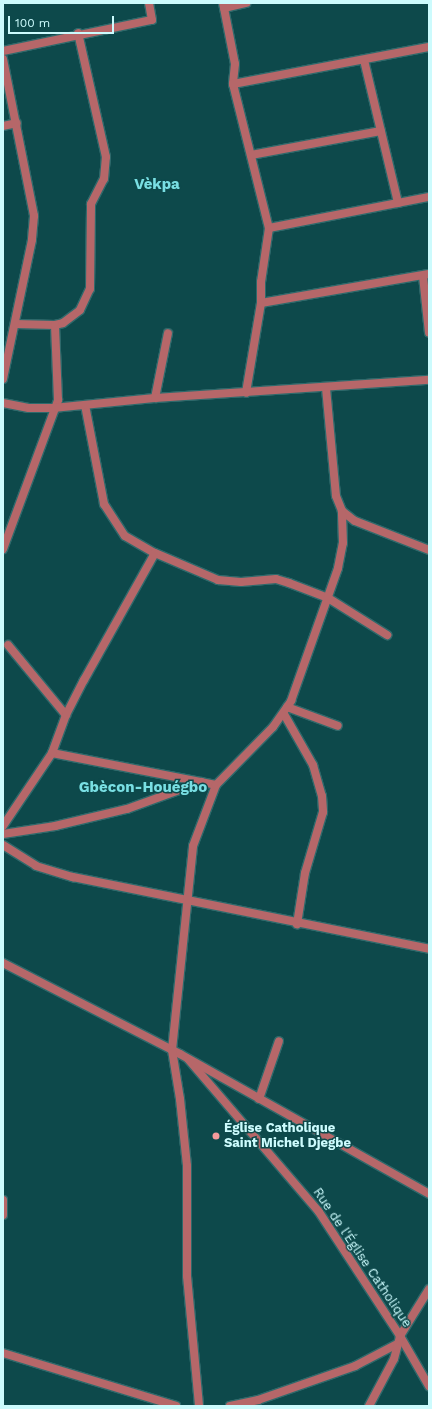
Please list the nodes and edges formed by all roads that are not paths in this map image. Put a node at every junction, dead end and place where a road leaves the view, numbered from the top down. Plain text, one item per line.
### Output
1 (149, 3) edge
2 (246, 3) edge
3 (224, 5) edge
4 (78, 34) junction
5 (429, 47) edge
6 (3, 51) edge
7 (3, 59) edge
8 (364, 60) junction
9 (233, 84) junction
10 (17, 123) junction
11 (3, 126) edge
12 (381, 131) junction
13 (251, 155) junction
14 (429, 197) edge
15 (398, 203) junction
16 (269, 228) junction
17 (426, 275) edge
18 (261, 303) junction
19 (15, 324) junction
20 (55, 325) junction
21 (168, 333) dead end
22 (429, 333) edge
23 (3, 379) edge
24 (429, 380) edge
25 (326, 388) junction
26 (246, 393) junction
27 (156, 398) junction
28 (3, 404) edge
29 (85, 405) junction
30 (53, 408) junction
31 (342, 512) junction
32 (3, 549) edge
33 (429, 550) edge
34 (155, 553) junction
35 (328, 598) junction
36 (387, 635) dead end
37 (8, 645) dead end
38 (286, 711) junction
39 (66, 715) junction
40 (338, 726) dead end
41 (52, 753) junction
42 (201, 782) junction
43 (216, 785) junction
44 (3, 826) edge
45 (3, 834) edge
46 (3, 845) edge
47 (186, 902) junction
48 (297, 924) junction
49 (429, 949) edge
50 (3, 963) edge
51 (279, 1041) dead end
52 (172, 1050) junction
53 (188, 1059) junction
54 (259, 1099) junction
55 (429, 1194) edge
56 (3, 1200) edge
57 (3, 1215) edge
58 (429, 1289) edge
59 (398, 1340) junction
60 (3, 1353) edge
61 (429, 1386) edge
62 (176, 1406) edge
63 (199, 1406) edge
64 (230, 1406) edge
65 (369, 1406) edge

1 - 4 street
2 - 3 street
3 - 9 street
4 - 6 street
4 - 20 street
5 - 8 street
7 - 10 street
8 - 9 street
8 - 12 street
9 - 13 street
10 - 11 street
10 - 19 street
12 - 13 street
12 - 15 street
13 - 16 street
14 - 15 street
15 - 16 street
16 - 18 street
17 - 18 street
17 - 22 street
18 - 26 street
19 - 20 street
19 - 23 street
20 - 30 street
21 - 27 street
24 - 25 street
25 - 26 street
25 - 31 street
26 - 27 street
27 - 29 street
28 - 30 street
29 - 30 street
29 - 34 street
30 - 32 street
31 - 33 street
31 - 35 street
34 - 35 street
34 - 39 street
35 - 36 street
35 - 38 street
37 - 39 street
38 - 40 street
38 - 43 street
38 - 48 street
39 - 41 street
41 - 42 street
41 - 44 street
42 - 43 street
42 - 45 street
43 - 47 street
46 - 47 street
47 - 48 street
47 - 52 street
48 - 49 street
50 - 52 street
51 - 54 street
52 - 53 street
52 - 63 street
53 - 54 street
53 - 59 street, Rue de l'Église Catholique
54 - 55 street
56 - 57 street
58 - 59 street
59 - 61 street, Rue de l'Église Catholique
59 - 64 street
59 - 65 street
60 - 62 street

